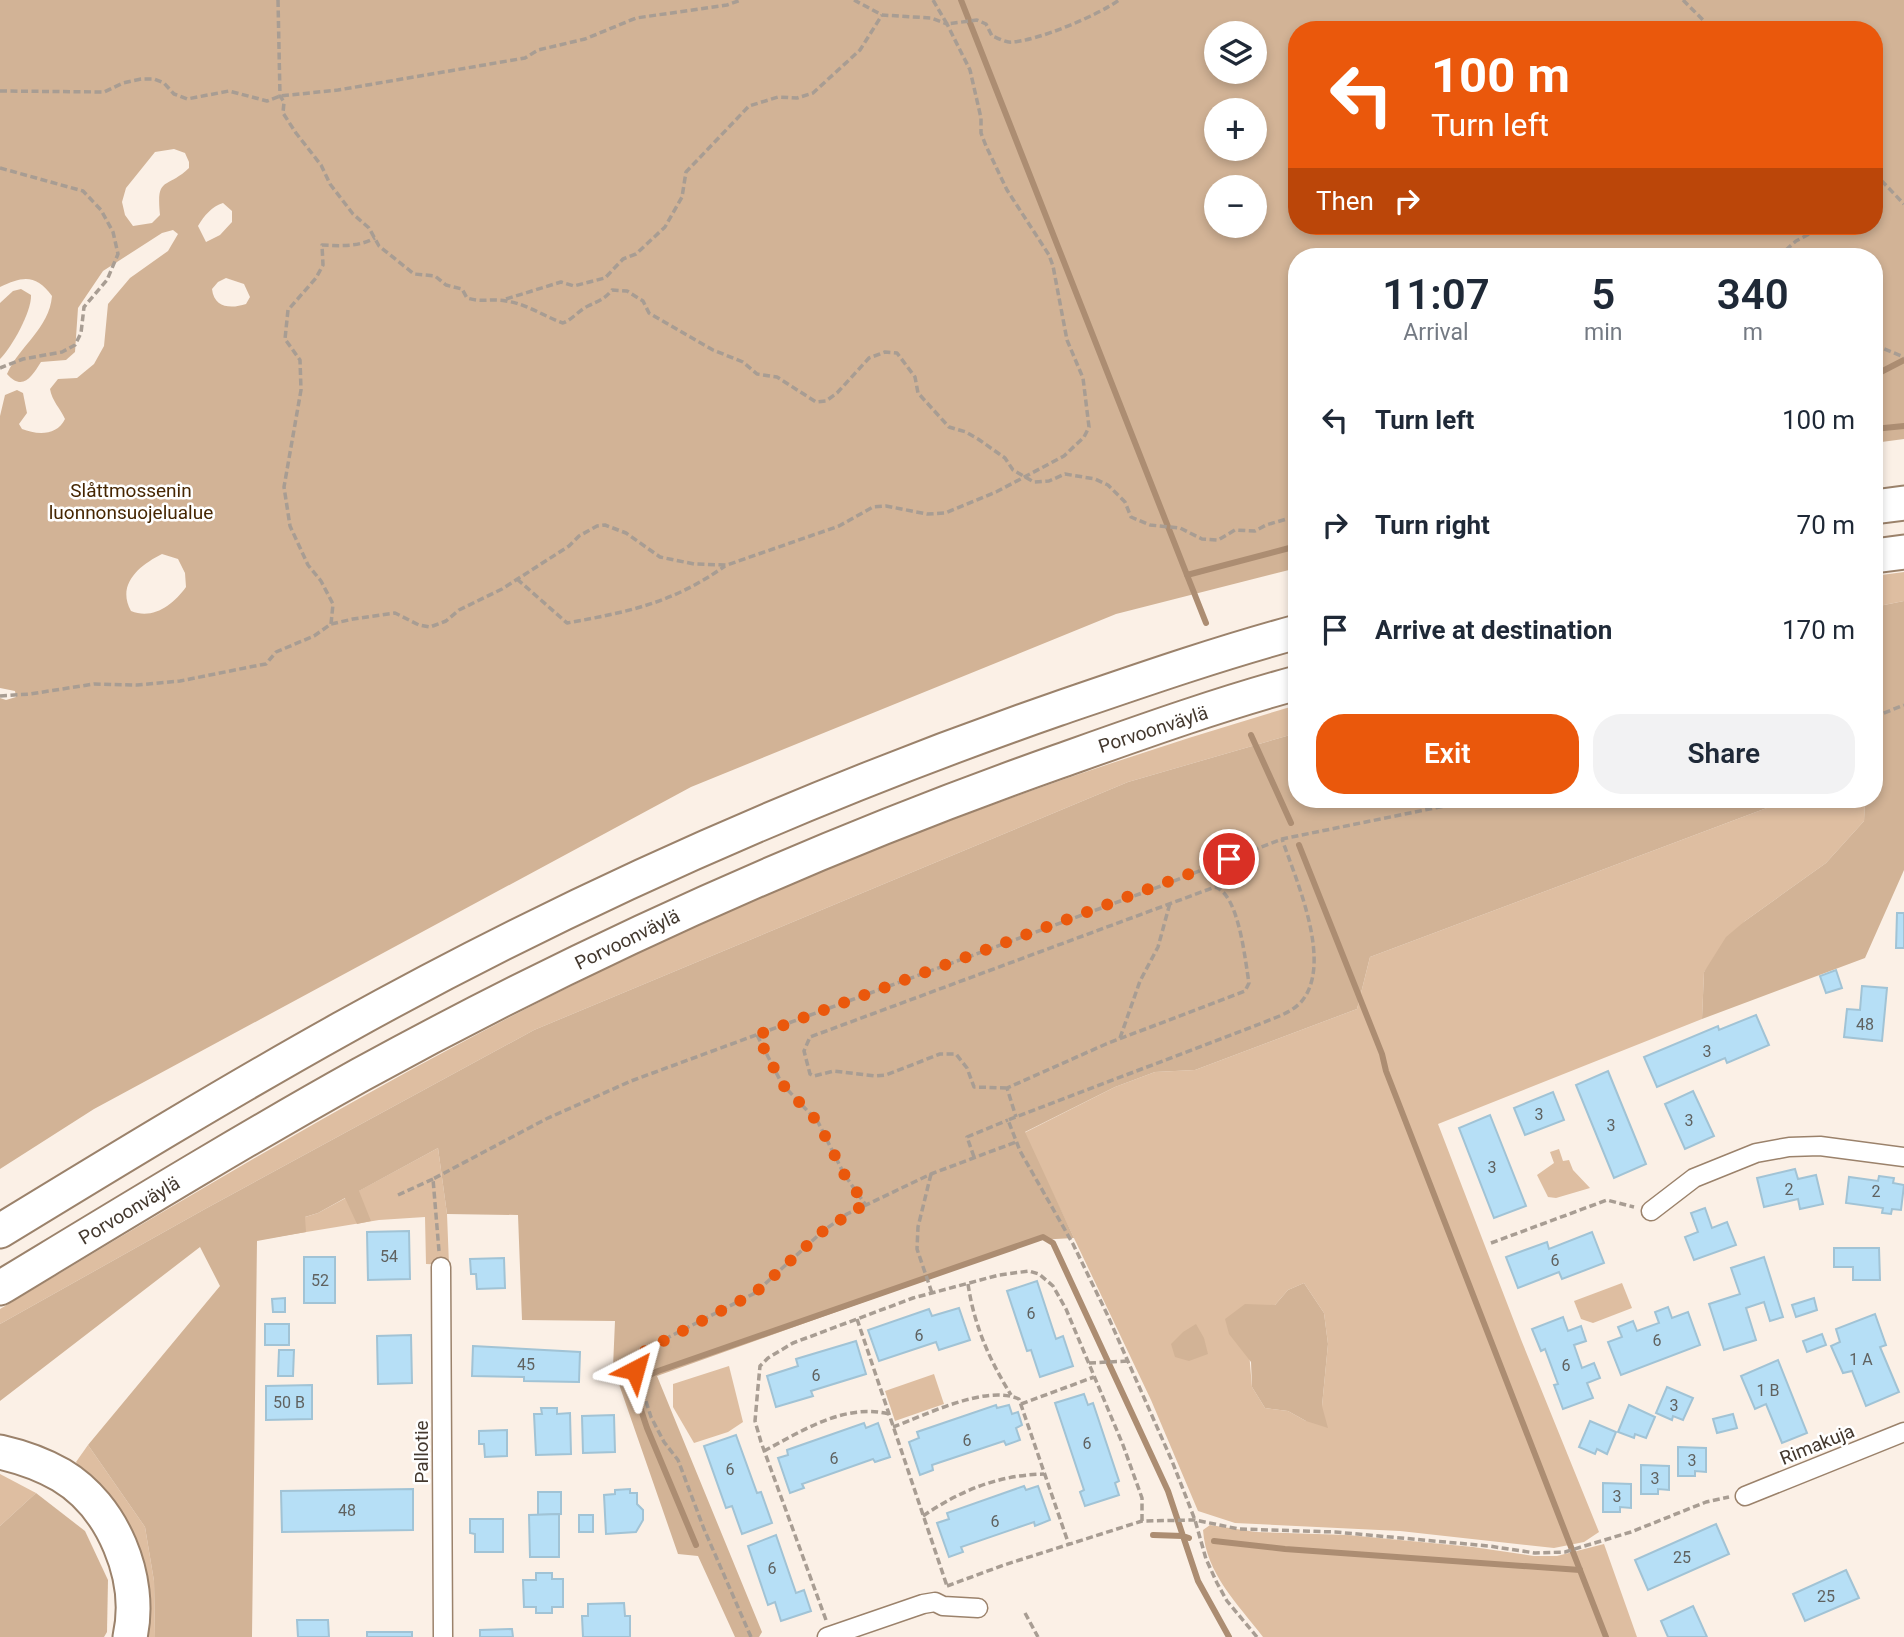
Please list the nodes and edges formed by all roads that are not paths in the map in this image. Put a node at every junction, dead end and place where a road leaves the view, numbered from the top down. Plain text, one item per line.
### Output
1 (1904, 503) edge
2 (1883, 506) edge
3 (1904, 552) edge
4 (1883, 555) edge
5 (1288, 635) edge
6 (1288, 686) edge
7 (1904, 1157) edge
8 (1651, 1211) road end
9 (0, 1231) edge
10 (441, 1266) road end
11 (0, 1288) edge
12 (1904, 1432) edge
13 (0, 1452) edge
14 (1745, 1496) road end
15 (978, 1608) dead end
16 (829, 1636) edge
17 (130, 1637) edge
18 (443, 1637) edge

1 - 2 highway
3 - 4 highway
5 - 9 highway
6 - 11 highway, Porvoonväylä
7 - 8 street
10 - 18 street, Pallotie
12 - 14 street, Rimakuja
13 - 17 highway
15 - 16 street

